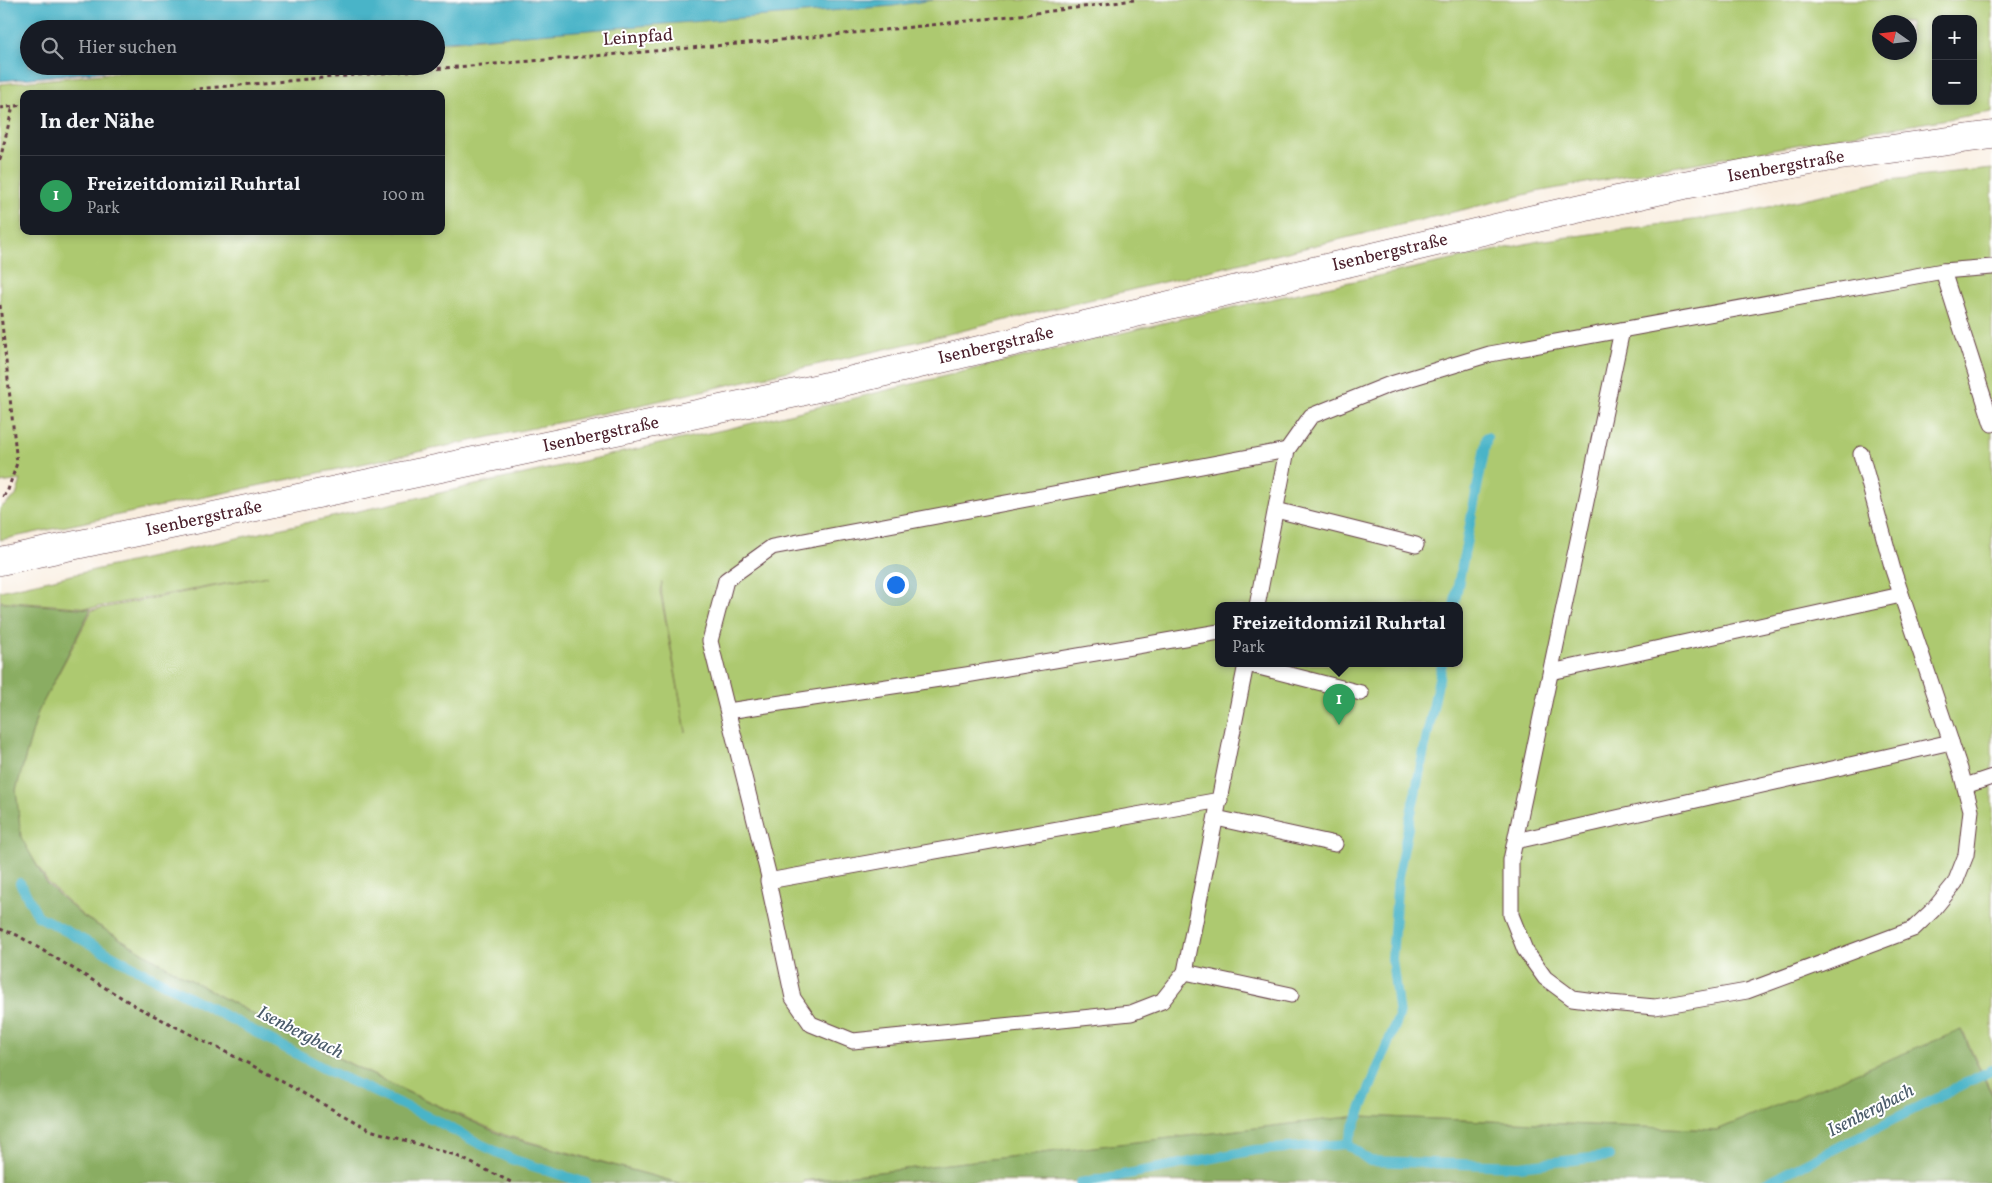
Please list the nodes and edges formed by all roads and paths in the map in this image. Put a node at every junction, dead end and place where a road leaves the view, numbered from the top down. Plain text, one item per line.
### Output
1 (1134, 0) edge
2 (445, 66) edge
3 (336, 75) edge
4 (184, 90) edge
5 (20, 105) edge
6 (13, 106) junction
7 (0, 108) edge
8 (1992, 135) edge
9 (0, 160) edge
10 (1992, 266) edge
11 (1943, 271) junction
12 (0, 305) edge
13 (1622, 330) junction
14 (1992, 424) edge
15 (1287, 450) junction
16 (1861, 454) dead end
17 (0, 498) edge
18 (1276, 510) junction
19 (1416, 546) dead end
20 (0, 561) edge
21 (1901, 595) junction
22 (1258, 602) edge
23 (1215, 633) edge
24 (1246, 667) edge
25 (1259, 667) edge
26 (1551, 672) junction
27 (1361, 693) dead end
28 (728, 711) junction
29 (1951, 742) junction
30 (1992, 777) edge
31 (1965, 786) junction
32 (1220, 800) junction
33 (1216, 818) junction
34 (1516, 841) junction
35 (1335, 844) dead end
36 (770, 881) junction
37 (0, 929) edge
38 (1185, 972) junction
39 (1291, 995) dead end
40 (513, 1183) edge

1 - 2 path, Leinpfad
3 - 4 path, Leinpfad
5 - 6 path
6 - 7 path
6 - 9 path
8 - 20 main road, Isenbergstraße
10 - 11 lane
11 - 13 lane
11 - 14 lane
12 - 17 path
13 - 15 lane
13 - 26 lane
15 - 18 lane
15 - 28 lane
16 - 21 lane
18 - 19 lane
18 - 22 lane
21 - 26 lane
21 - 29 lane
23 - 28 lane
24 - 32 lane
25 - 27 lane
26 - 34 lane
28 - 36 lane
29 - 31 lane
29 - 34 lane
30 - 31 lane
31 - 34 lane
32 - 33 lane
32 - 36 lane
33 - 35 lane
33 - 38 lane
36 - 38 lane
37 - 40 path
38 - 39 lane

